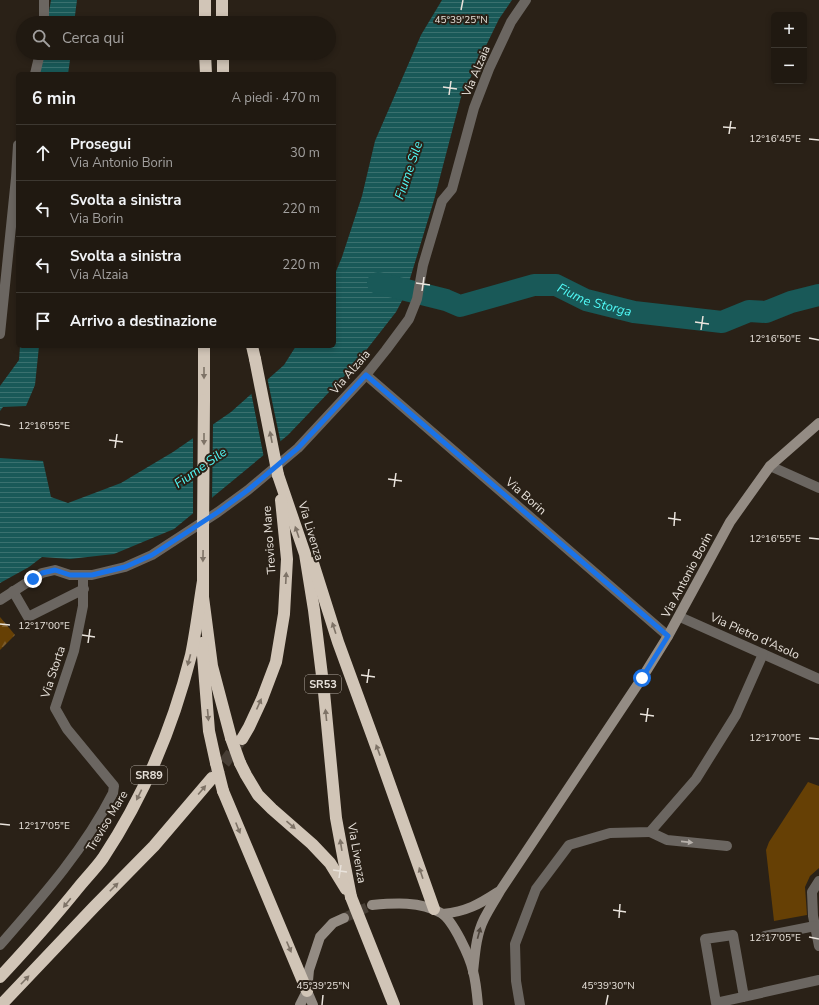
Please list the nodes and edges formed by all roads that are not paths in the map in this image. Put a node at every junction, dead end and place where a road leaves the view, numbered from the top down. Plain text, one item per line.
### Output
1 (44, 0) edge
2 (205, 0) edge
3 (222, 0) edge
4 (526, 0) edge
5 (44, 16) edge
6 (205, 16) edge
7 (222, 16) edge
8 (38, 60) edge
9 (205, 60) edge
10 (223, 60) edge
11 (35, 72) edge
12 (206, 72) edge
13 (223, 72) edge
14 (16, 178) edge
15 (0, 334) edge
16 (204, 348) edge
17 (252, 348) edge
18 (366, 375) junction
19 (819, 423) edge
20 (770, 466) junction
21 (278, 475) junction
22 (819, 488) edge
23 (305, 554) junction
24 (83, 575) junction
25 (203, 580) junction
26 (84, 589) junction
27 (13, 591) junction
28 (0, 600) edge
29 (199, 606) junction
30 (680, 617) junction
31 (668, 636) junction
32 (763, 654) junction
33 (819, 679) edge
34 (236, 738) junction
35 (212, 778) tunnel mouth
36 (650, 832) junction
37 (727, 846) dead end
38 (819, 881) edge
39 (500, 891) junction
40 (351, 896) junction
41 (372, 905) tunnel mouth
42 (438, 912) junction
43 (344, 918) tunnel mouth
44 (815, 926) junction
45 (765, 936) dead end
46 (0, 944) edge
47 (819, 946) edge
48 (474, 972) junction
49 (0, 977) edge
50 (819, 980) edge
51 (307, 991) junction
52 (744, 997) junction
53 (1, 1005) edge
54 (300, 1005) edge
55 (313, 1005) edge
56 (394, 1005) edge
57 (478, 1005) edge
58 (520, 1005) edge

1 - 5 street
2 - 6 highway
3 - 7 highway
4 - 18 street, Via Alzaia
8 - 11 street
9 - 12 highway
10 - 13 highway
14 - 15 street
16 -> 25 highway, Via Livenza / SR53, bridge
21 -> 17 highway, Via Livenza / SR53, bridge
18 - 24 street, Via Alzaia
18 - 31 street, Via Borin
19 - 20 main road, Via Antonio Borin
20 - 22 street
20 - 30 main road, Via Antonio Borin
23 -> 21 highway, Via Livenza / SR53
34 -> 21 highway, Treviso Mare
40 -> 23 highway, Via Livenza / SR53
42 -> 23 highway
24 - 26 street, Via Storta
24 - 27 street, Via Alzaia
25 - 29 highway, Treviso Mare / SR89
25 - 34 highway, Via Livenza / SR53
26 - 27 street
26 - 46 street, Via Storta
27 - 28 street, Via Alzaia
29 -> 49 highway, Treviso Mare / SR89
29 -> 51 highway, bridge
30 - 31 main road, Via Antonio Borin
30 - 32 street, Via Pietro d'Asolo
31 - 39 main road, Via Antonio Borin
32 - 33 street, Via Pietro d'Asolo
32 - 36 street
34 -> 40 highway, Via Livenza / SR53, bridge
53 -> 35 highway
36 -> 37 street
36 - 58 street
38 - 44 street
39 - 42 main road, Via Antonio Borin
48 -> 39 main road, Via Antonio Borin
40 - 56 highway, SR53, bridge
41 - 42 main road
42 - 48 main road
43 - 51 main road
44 - 45 street
44 - 47 street
48 - 57 main road
50 - 52 street
51 - 54 main road
51 - 55 main road
52 - 52 street

